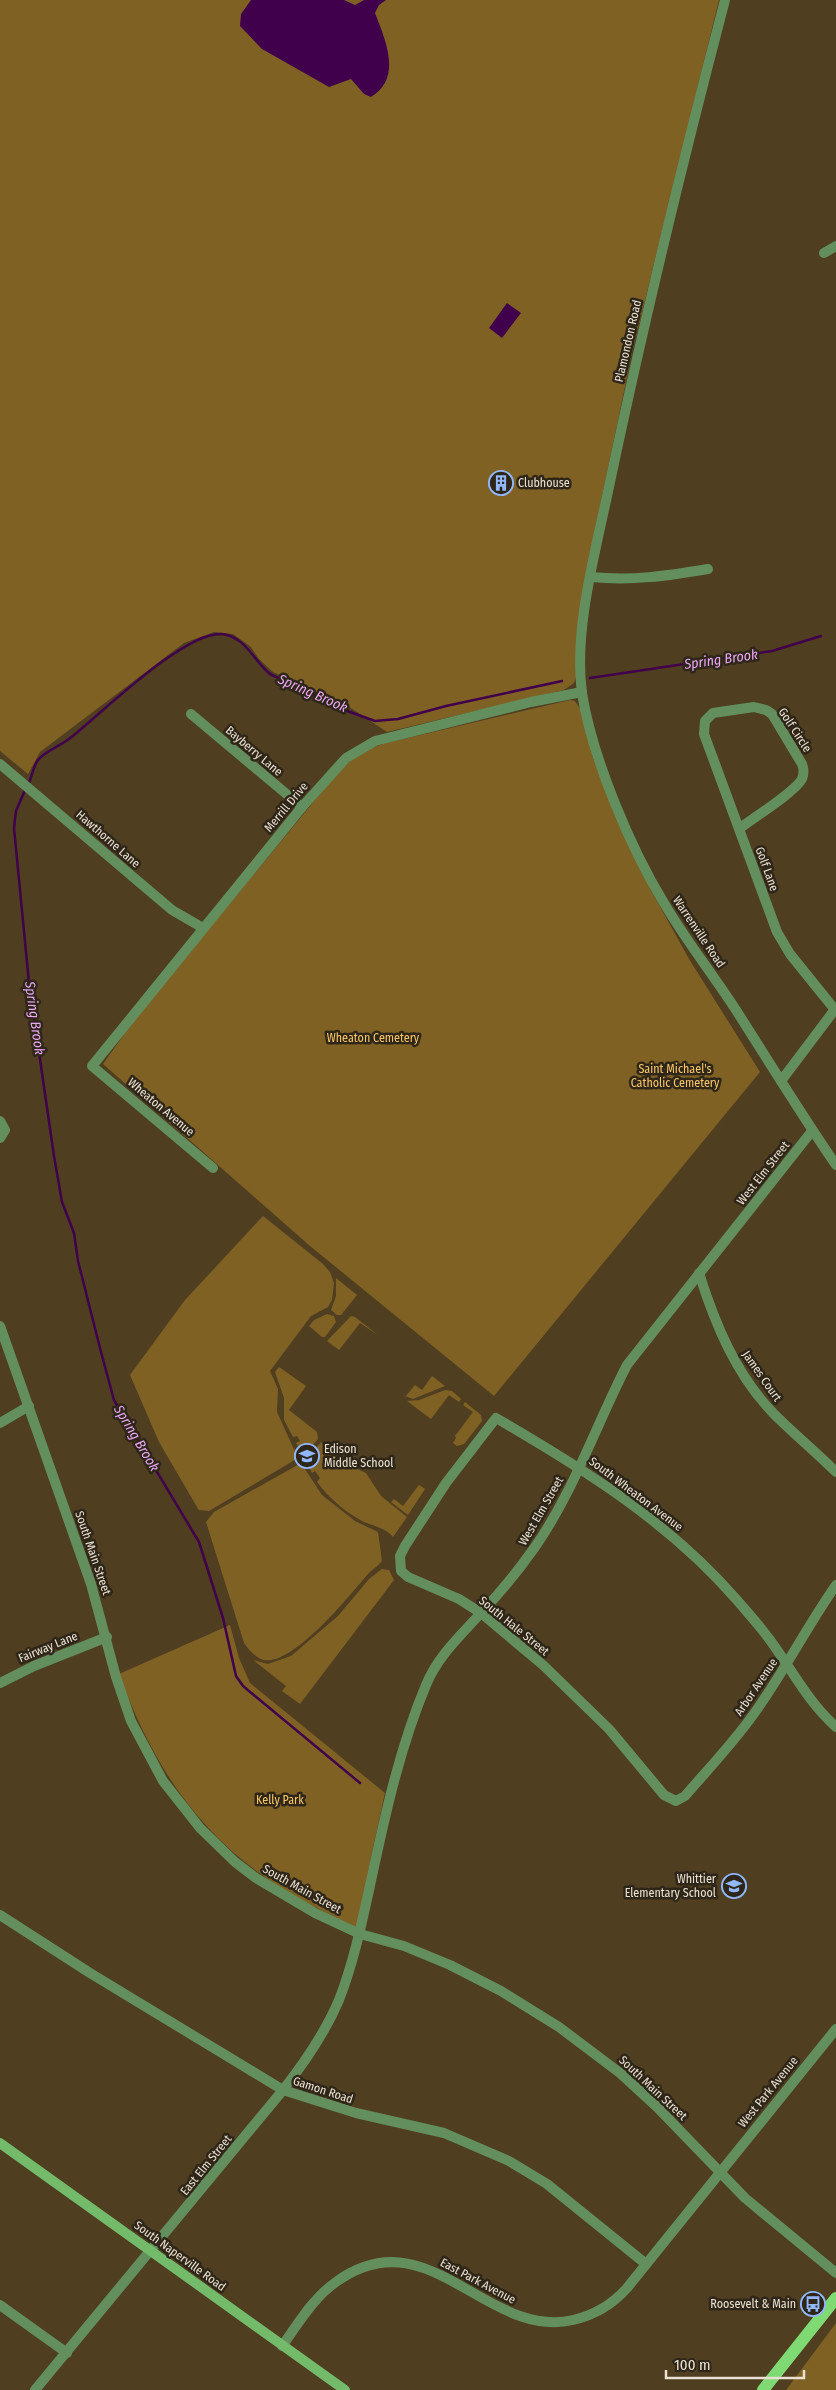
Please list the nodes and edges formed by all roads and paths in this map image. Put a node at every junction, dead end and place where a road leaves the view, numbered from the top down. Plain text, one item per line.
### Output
1 (724, 0) edge
2 (836, 246) edge
3 (824, 253) dead end
4 (708, 569) dead end
5 (591, 577) junction
6 (582, 692) junction
7 (191, 714) dead end
8 (705, 721) joint
9 (0, 764) edge
10 (302, 807) junction
11 (739, 828) junction
12 (203, 928) junction
13 (836, 1010) edge
14 (92, 1066) joint
15 (781, 1081) junction
16 (0, 1121) edge
17 (812, 1131) junction
18 (0, 1138) edge
19 (836, 1165) edge
20 (213, 1168) dead end
21 (700, 1273) junction
22 (0, 1326) edge
23 (29, 1406) junction
24 (496, 1418) joint
25 (0, 1423) edge
26 (580, 1467) junction
27 (836, 1472) edge
28 (836, 1585) edge
29 (481, 1613) junction
30 (107, 1637) junction
31 (786, 1665) junction
32 (0, 1683) edge
33 (836, 1727) edge
34 (685, 1796) joint
35 (0, 1915) edge
36 (360, 1934) junction
37 (836, 2029) edge
38 (283, 2090) junction
39 (0, 2143) edge
40 (719, 2172) junction
41 (152, 2251) junction
42 (646, 2264) junction
43 (836, 2273) edge
44 (836, 2298) edge
45 (0, 2305) edge
46 (282, 2346) junction
47 (67, 2352) junction
48 (35, 2390) edge
49 (344, 2390) edge
50 (763, 2390) edge

1 - 5 street, Plamondon Road
2 - 3 street
4 - 5 street
5 - 6 street, Plamondon Road
6 - 10 street, Merrill Drive
6 - 15 street, Warrenville Road
7 - 10 street, Bayberry Lane
8 - 11 street, Golf Lane
8 - 11 street, Golf Circle
9 - 12 street, Hawthorne Lane
10 - 12 street, Merrill Drive
11 - 13 street, Golf Lane
12 - 14 street, Merrill Drive
13 - 15 street
14 - 20 street, Wheaton Avenue
15 - 17 street, Warrenville Road
16 - 18 street
17 - 19 street, Warrenville Road
17 - 21 street, West Elm Street
21 - 26 street, West Elm Street
21 - 27 street, James Court
22 - 23 street, South Main Street
23 - 25 street
23 - 30 street, South Main Street
24 - 26 street, South Wheaton Avenue
24 - 29 street, South Hale Street
26 - 29 street, West Elm Street
26 - 31 street, South Wheaton Avenue
28 - 31 street, Arbor Avenue
29 - 34 street, South Hale Street
29 - 36 street, West Elm Street
30 - 32 street, Fairway Lane
30 - 36 street, South Main Street
31 - 33 street, South Wheaton Avenue
31 - 34 street, Arbor Avenue
35 - 38 street, Gamon Road
36 - 38 street, East Elm Street
36 - 40 street, South Main Street
37 - 40 street, West Park Avenue
38 - 41 street, East Elm Street
38 - 42 street, Gamon Road
39 - 41 main road, South Naperville Road
40 - 42 street, East Park Avenue
40 - 43 street, South Main Street
41 - 46 main road, South Naperville Road
41 - 47 street, East Elm Street
42 - 46 street, East Park Avenue
44 - 50 main road
45 - 47 street
46 - 49 main road, South Naperville Road
47 - 48 street, East Elm Street

